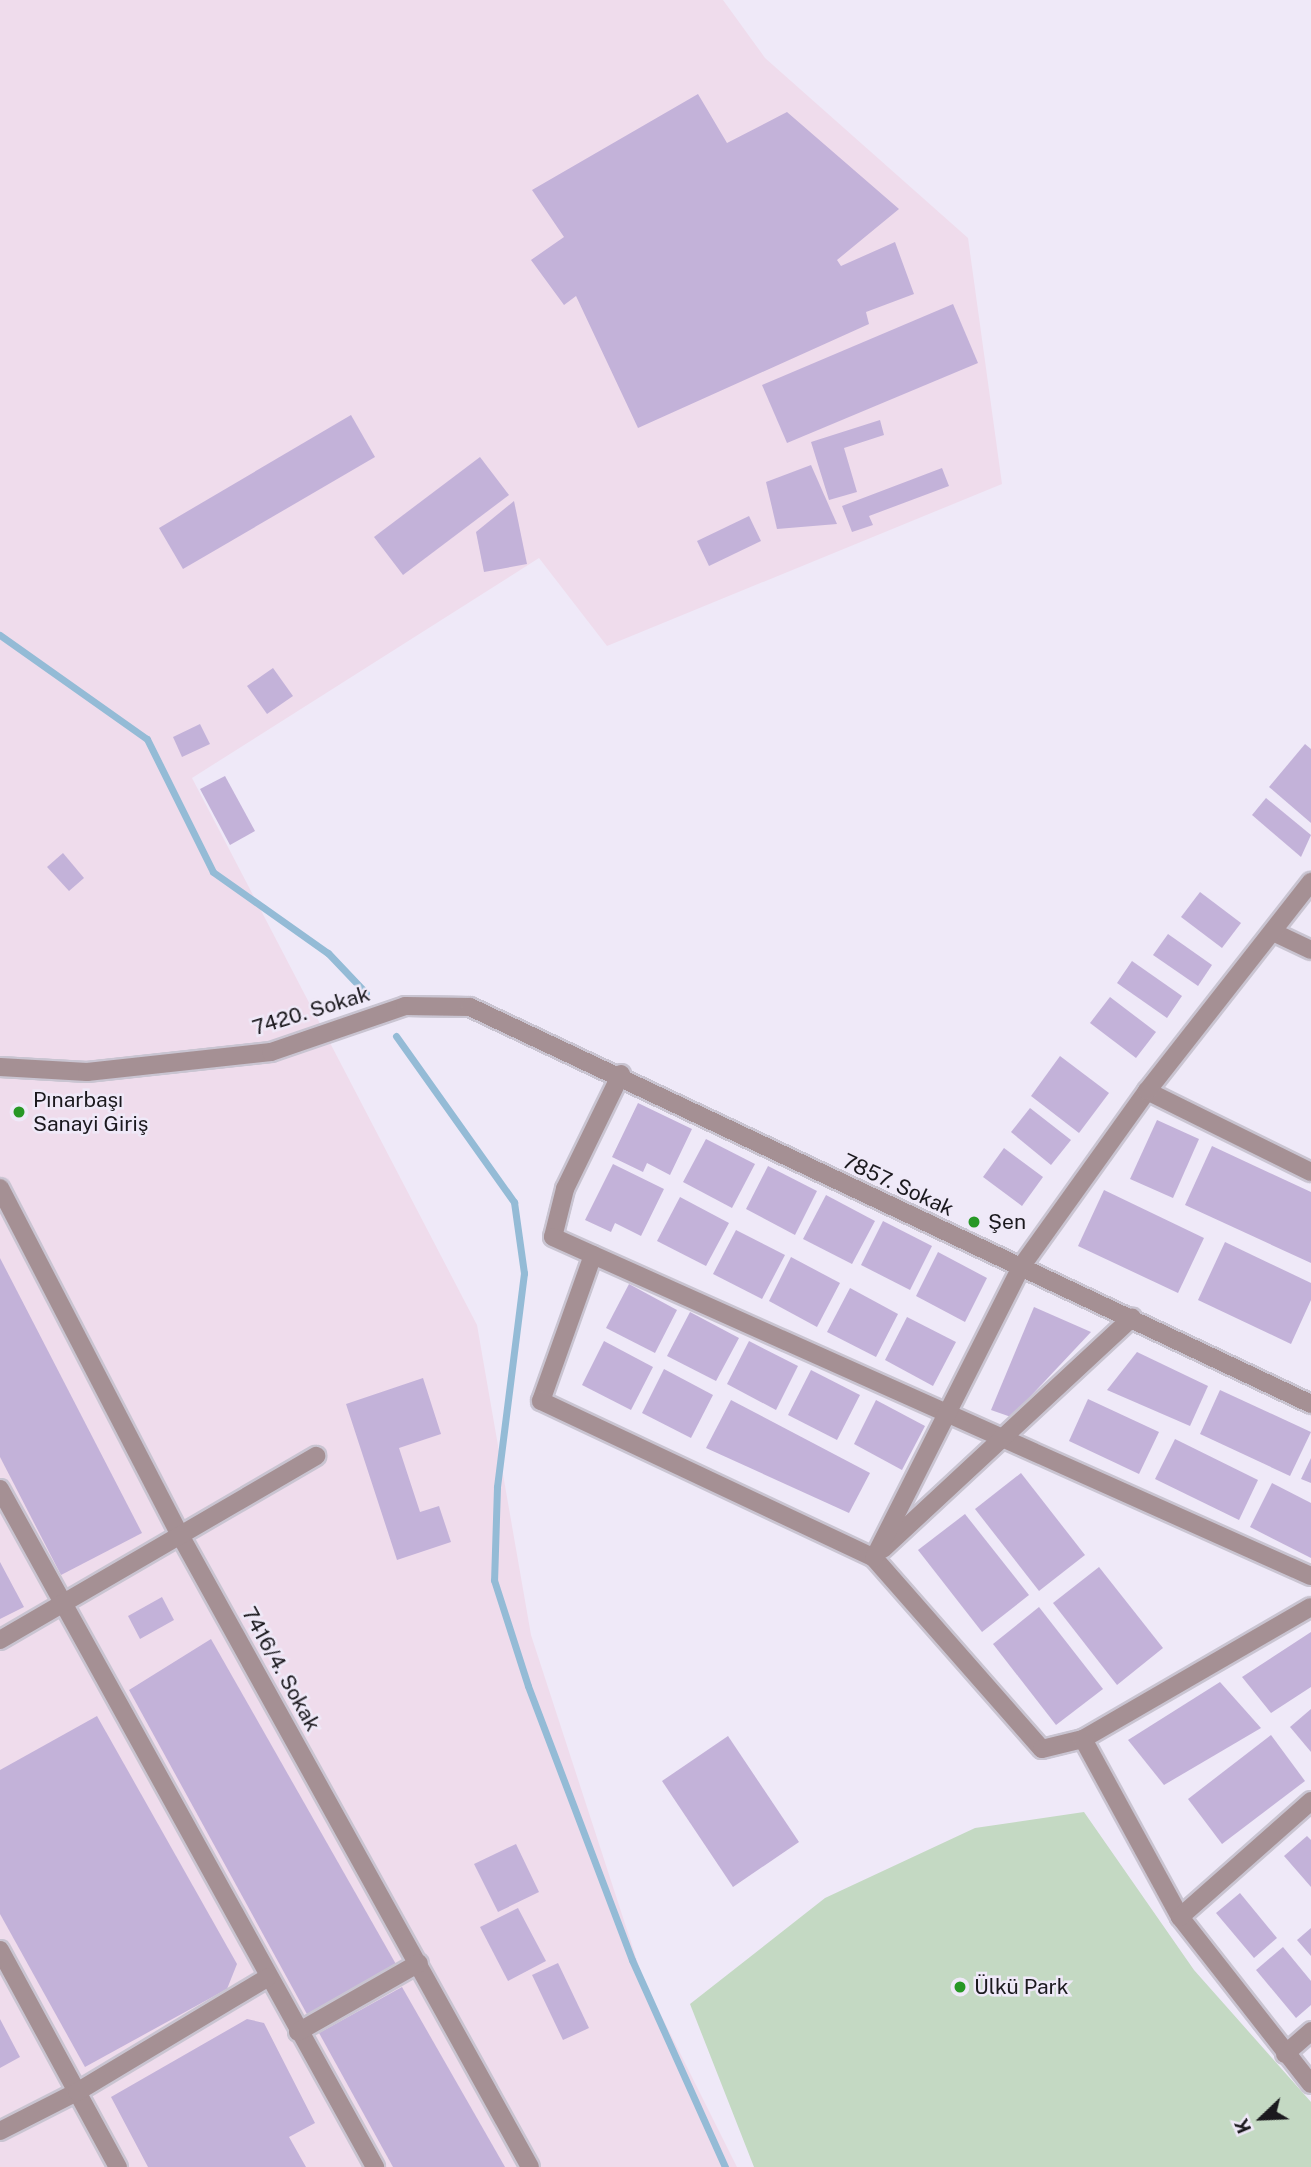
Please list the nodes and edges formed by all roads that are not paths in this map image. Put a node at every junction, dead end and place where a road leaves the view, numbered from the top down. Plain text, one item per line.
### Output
1 (1311, 882) edge
2 (1273, 932) junction
3 (1311, 950) edge
4 (0, 1067) edge
5 (621, 1074) junction
6 (1147, 1091) junction
7 (1311, 1172) edge
8 (0, 1188) edge
9 (593, 1255) junction
10 (1021, 1266) junction
11 (1132, 1318) junction
12 (1311, 1404) edge
13 (945, 1413) junction
14 (1004, 1437) junction
15 (316, 1457) dead end
16 (0, 1489) edge
17 (180, 1535) junction
18 (874, 1558) junction
19 (1311, 1576) edge
20 (64, 1602) junction
21 (1311, 1607) edge
22 (0, 1640) edge
23 (1083, 1739) junction
24 (1311, 1801) edge
25 (1180, 1917) junction
26 (0, 1950) edge
27 (419, 1963) junction
28 (267, 1978) junction
29 (1311, 2031) edge
30 (298, 2032) junction
31 (1285, 2054) junction
32 (1311, 2084) edge
33 (77, 2092) junction
34 (0, 2131) edge
35 (118, 2167) edge
36 (375, 2167) edge
37 (530, 2167) edge

1 - 2 street
2 - 3 street
2 - 6 street
4 - 5 street, 7420. Sokak
5 - 9 street
5 - 10 street, 7857. Sokak
6 - 7 street
6 - 10 street
8 - 17 street, 7416/4. Sokak
9 - 13 street
9 - 18 street
10 - 11 street, 7857. Sokak
10 - 13 street
11 - 12 street, 7857. Sokak
11 - 14 street
13 - 14 street
13 - 18 street
14 - 18 street
14 - 19 street
15 - 17 street
16 - 20 street
17 - 20 street
17 - 27 street, 7416/4. Sokak
18 - 23 street
20 - 22 street
20 - 28 street
21 - 23 street
23 - 25 street
24 - 25 street
25 - 31 street
26 - 33 street
27 - 30 street
27 - 37 street, 7416/4. Sokak
28 - 30 street
28 - 33 street
29 - 31 street
30 - 36 street
31 - 32 street
33 - 34 street
33 - 35 street

